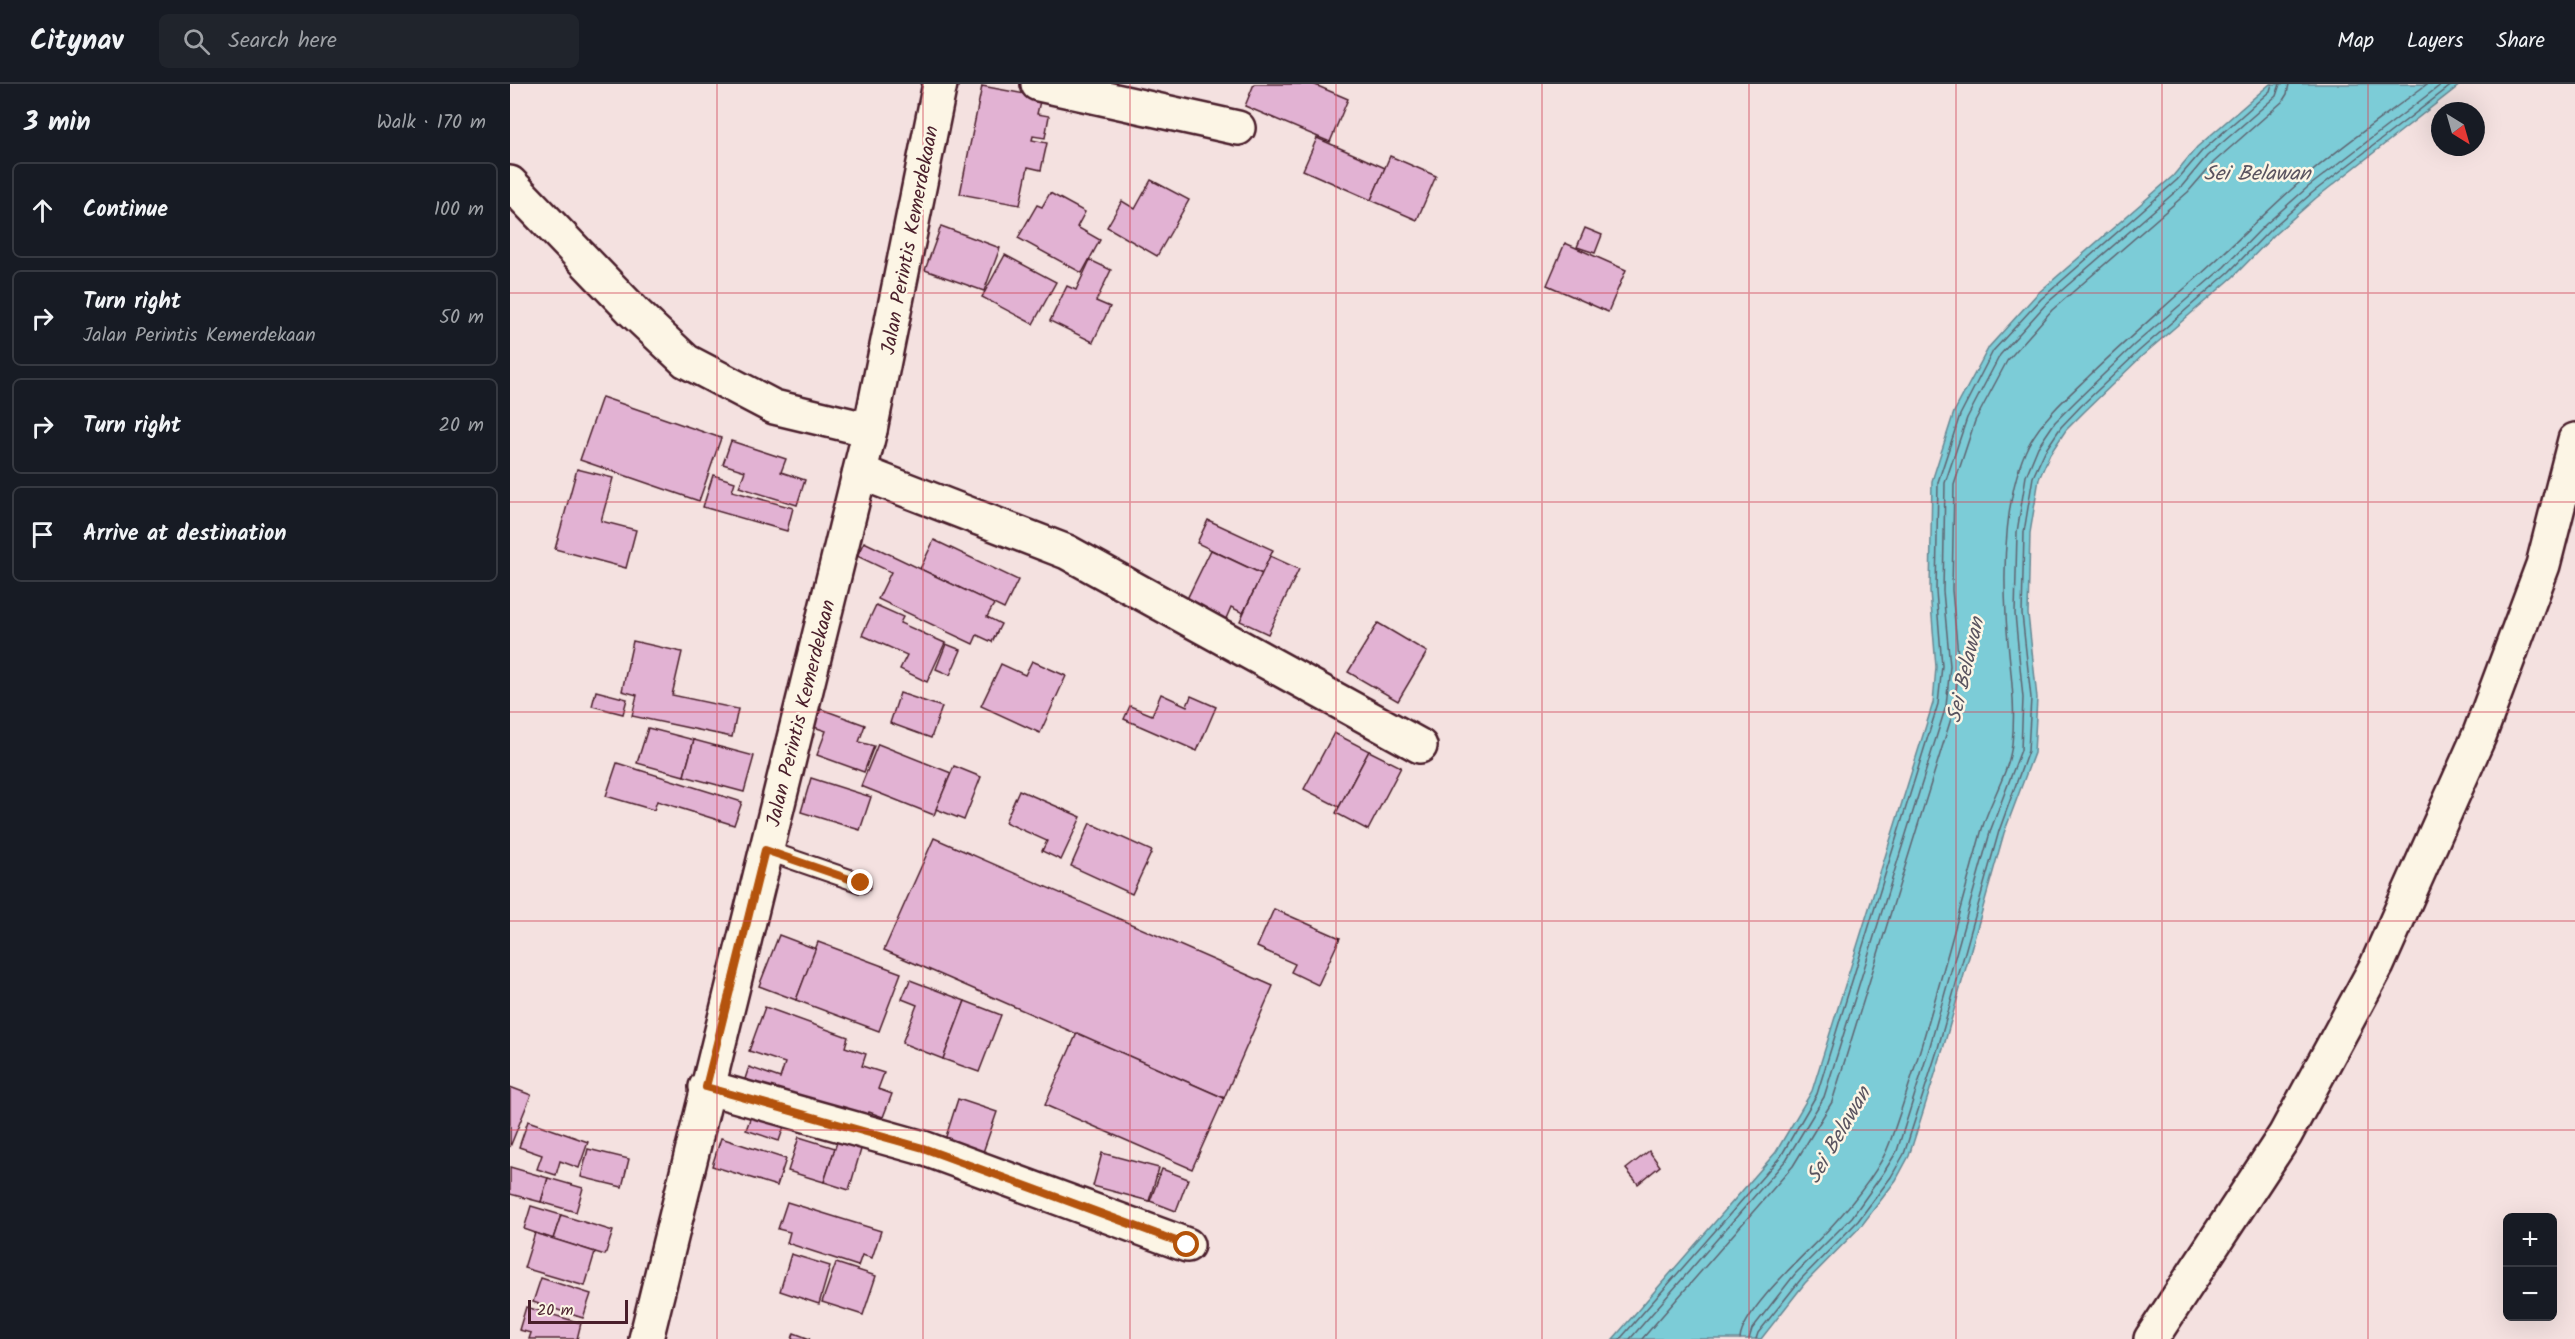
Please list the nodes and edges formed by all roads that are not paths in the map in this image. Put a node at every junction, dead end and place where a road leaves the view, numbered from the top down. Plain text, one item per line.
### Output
1 (940, 84) edge
2 (1038, 84) edge
3 (1239, 128) dead end
4 (510, 183) edge
5 (870, 430) junction
6 (2575, 440) edge
7 (860, 472) junction
8 (1420, 746) dead end
9 (765, 850) junction
10 (861, 883) dead end
11 (706, 1087) junction
12 (1187, 1245) dead end
13 (646, 1339) edge
14 (2151, 1339) edge

1 - 5 street, Jalan Perintis Kemerdekaan
2 - 3 street
4 - 5 street
5 - 7 street, Jalan Perintis Kemerdekaan
6 - 14 street
7 - 8 street
7 - 9 street, Jalan Perintis Kemerdekaan
9 - 10 lane
9 - 11 street, Jalan Perintis Kemerdekaan
11 - 12 street
11 - 13 street, Jalan Perintis Kemerdekaan

